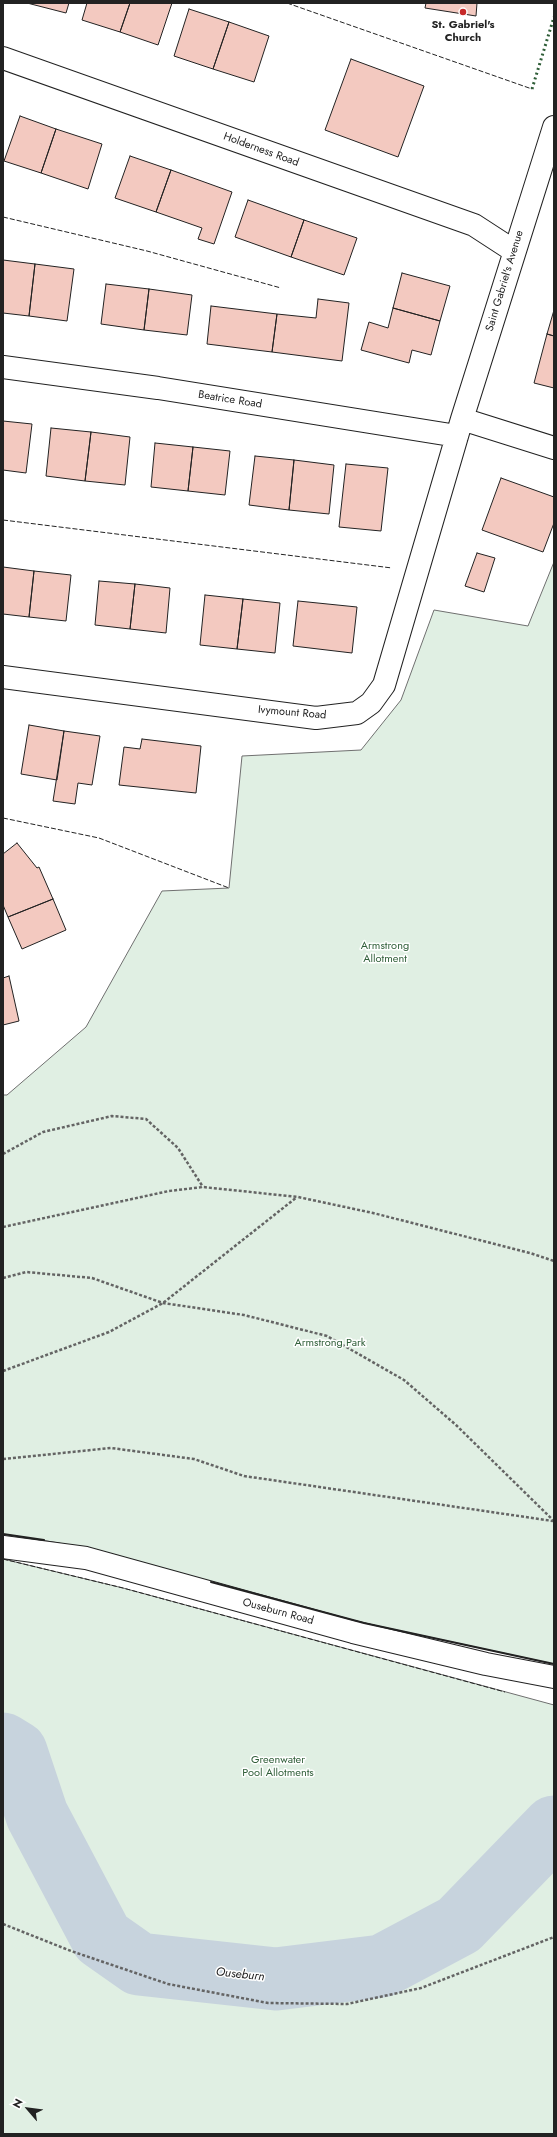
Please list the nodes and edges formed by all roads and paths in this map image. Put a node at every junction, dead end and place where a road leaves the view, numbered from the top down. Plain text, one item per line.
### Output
1 (3, 58) edge
2 (554, 127) edge
3 (514, 252) junction
4 (3, 367) edge
5 (459, 428) junction
6 (554, 448) edge
7 (3, 677) edge
8 (3, 1154) edge
9 (203, 1187) junction
10 (298, 1197) junction
11 (3, 1227) edge
12 (554, 1262) edge
13 (3, 1278) edge
14 (163, 1303) junction
15 (3, 1371) edge
16 (3, 1459) edge
17 (554, 1521) edge
18 (3, 1547) edge
19 (554, 1677) edge
20 (3, 1924) edge
21 (554, 1937) edge

1 - 3 street, Holderness Road
2 - 3 street, Saint Gabriel's Avenue
3 - 5 street, Saint Gabriel's Avenue
4 - 5 street, Beatrice Road
5 - 6 street, Beatrice Road
5 - 7 street, Ivymount Road
8 - 9 path
9 - 10 path
9 - 11 path
10 - 12 path
10 - 14 path
13 - 14 path
14 - 15 path
14 - 17 path
16 - 17 path
18 - 19 street, Ouseburn Road
20 - 21 path

